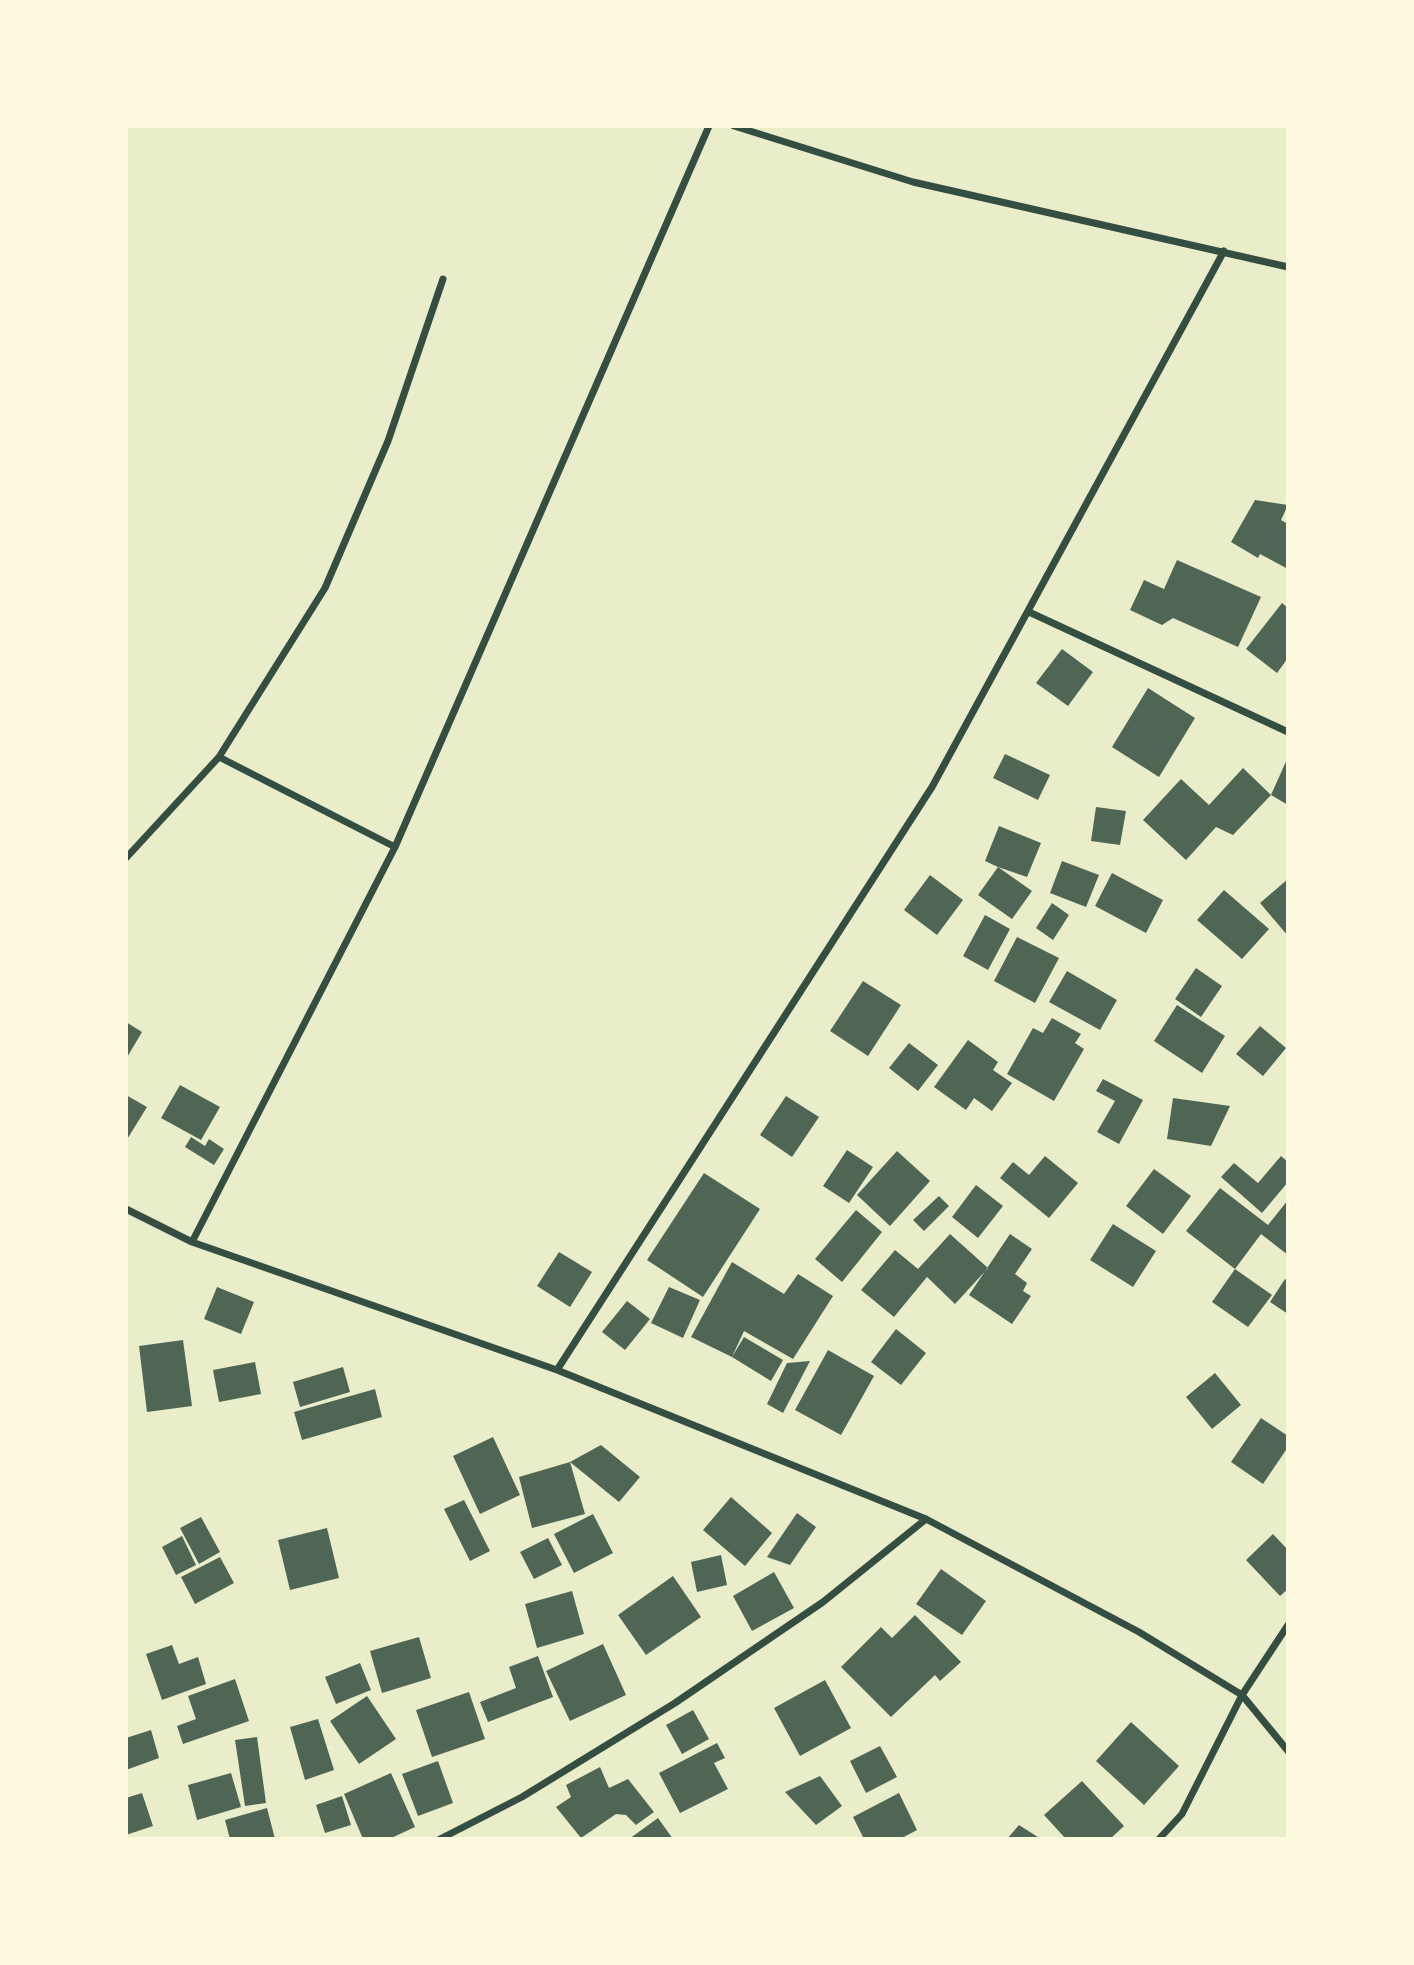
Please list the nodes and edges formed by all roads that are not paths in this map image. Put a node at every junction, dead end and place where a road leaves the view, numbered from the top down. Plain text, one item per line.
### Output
1 (709, 126) edge
2 (734, 126) edge
3 (1224, 251) junction
4 (1288, 267) edge
5 (443, 279) dead end
6 (1029, 612) junction
7 (1288, 732) edge
8 (219, 757) junction
9 (395, 847) junction
10 (126, 858) edge
11 (126, 1209) edge
12 (192, 1242) junction
13 (557, 1370) junction
14 (926, 1519) junction
15 (1288, 1625) edge
16 (1242, 1695) junction
17 (1288, 1751) edge
18 (440, 1839) edge
19 (1159, 1839) edge

1 - 9 street
2 - 3 street
3 - 4 street
3 - 6 street
5 - 8 street
6 - 7 street
6 - 13 street
8 - 9 street
8 - 10 street
9 - 12 street
11 - 12 street
12 - 13 street
13 - 14 street
14 - 16 street
14 - 18 street
15 - 16 street
16 - 17 street
16 - 19 street

